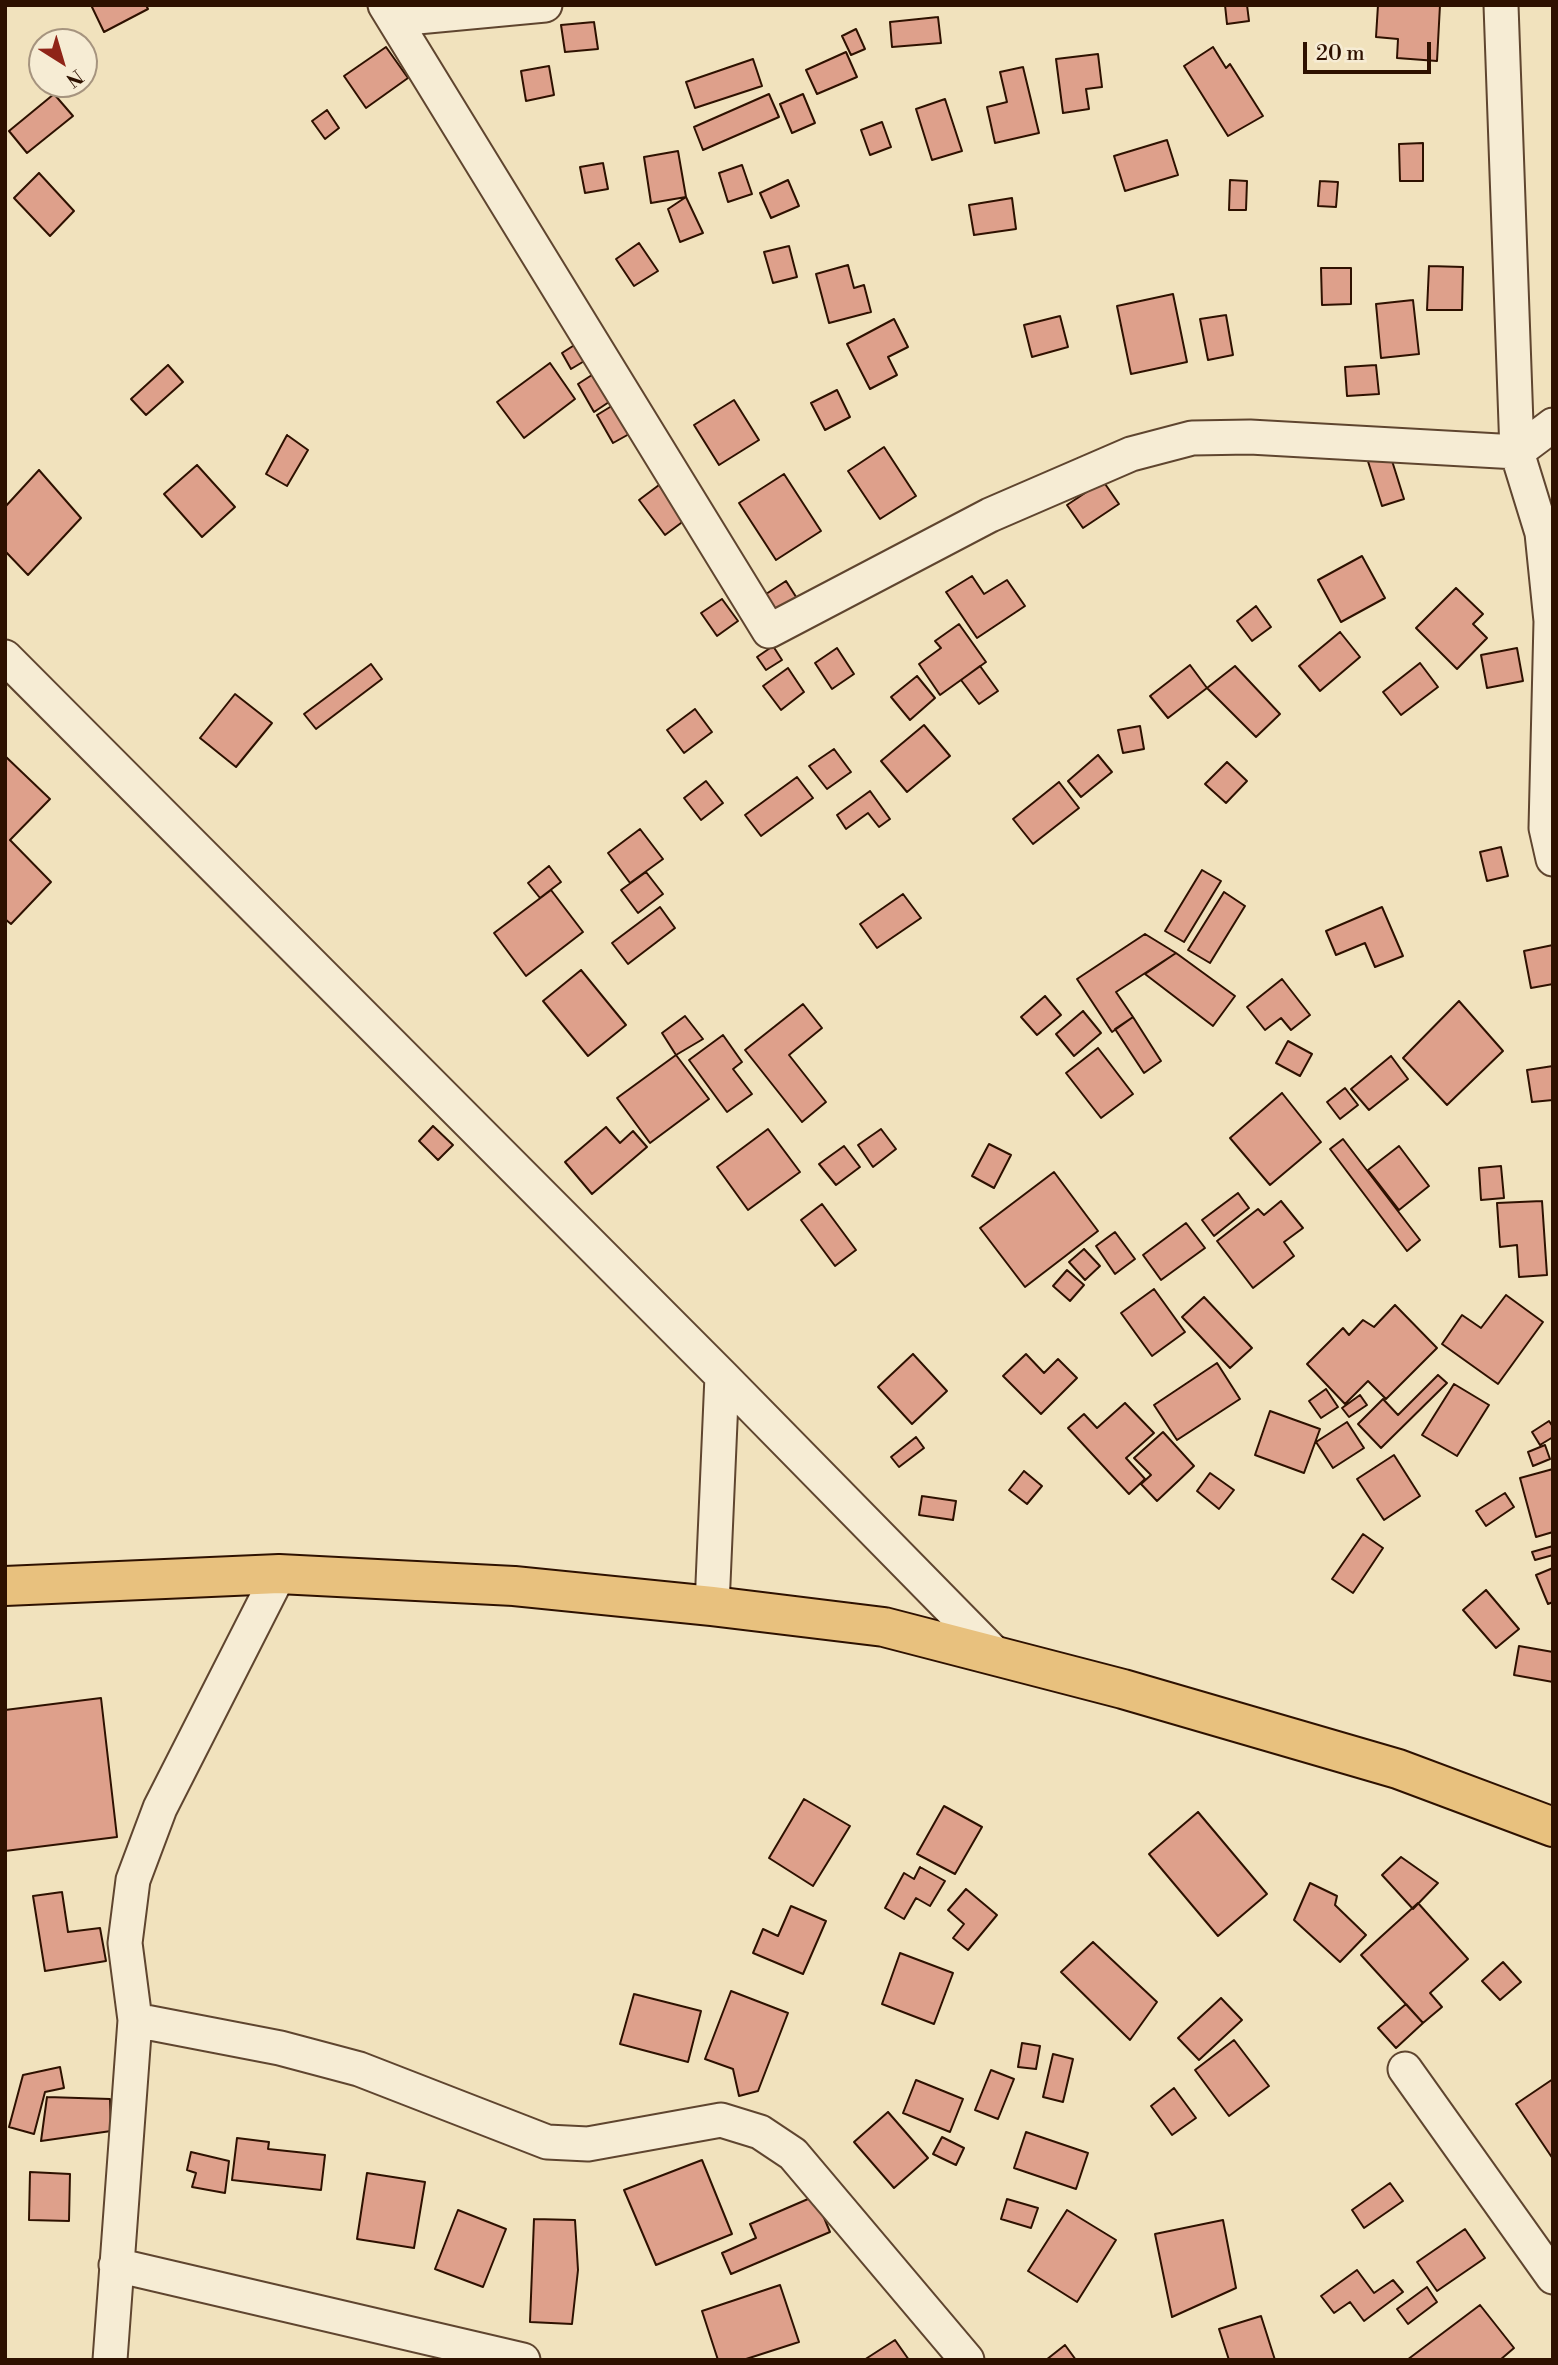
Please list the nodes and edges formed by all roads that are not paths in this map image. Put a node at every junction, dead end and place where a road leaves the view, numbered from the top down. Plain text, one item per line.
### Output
1 (545, 5) edge
2 (1501, 5) edge
3 (390, 12) edge
4 (1553, 425) edge
5 (1517, 452) junction
6 (5, 657) edge
7 (1553, 859) edge
8 (722, 1377) junction
9 (279, 1574) junction
10 (5, 1586) edge
11 (712, 1606) junction
12 (995, 1654) junction
13 (1553, 1827) edge
14 (135, 2020) junction
15 (1405, 2069) dead end
16 (116, 2265) junction
17 (1553, 2277) edge
18 (401, 2345) edge
19 (110, 2360) edge
20 (523, 2360) edge
21 (967, 2360) edge

1 - 3 street
2 - 5 street
3 - 5 street
4 - 5 street
5 - 7 street
6 - 8 street
8 - 11 street
8 - 12 street
9 - 10 highway
9 - 11 highway
9 - 14 street
11 - 12 highway
12 - 13 highway
14 - 16 street
14 - 21 street
15 - 17 street
16 - 18 street
16 - 19 street
18 - 20 street

